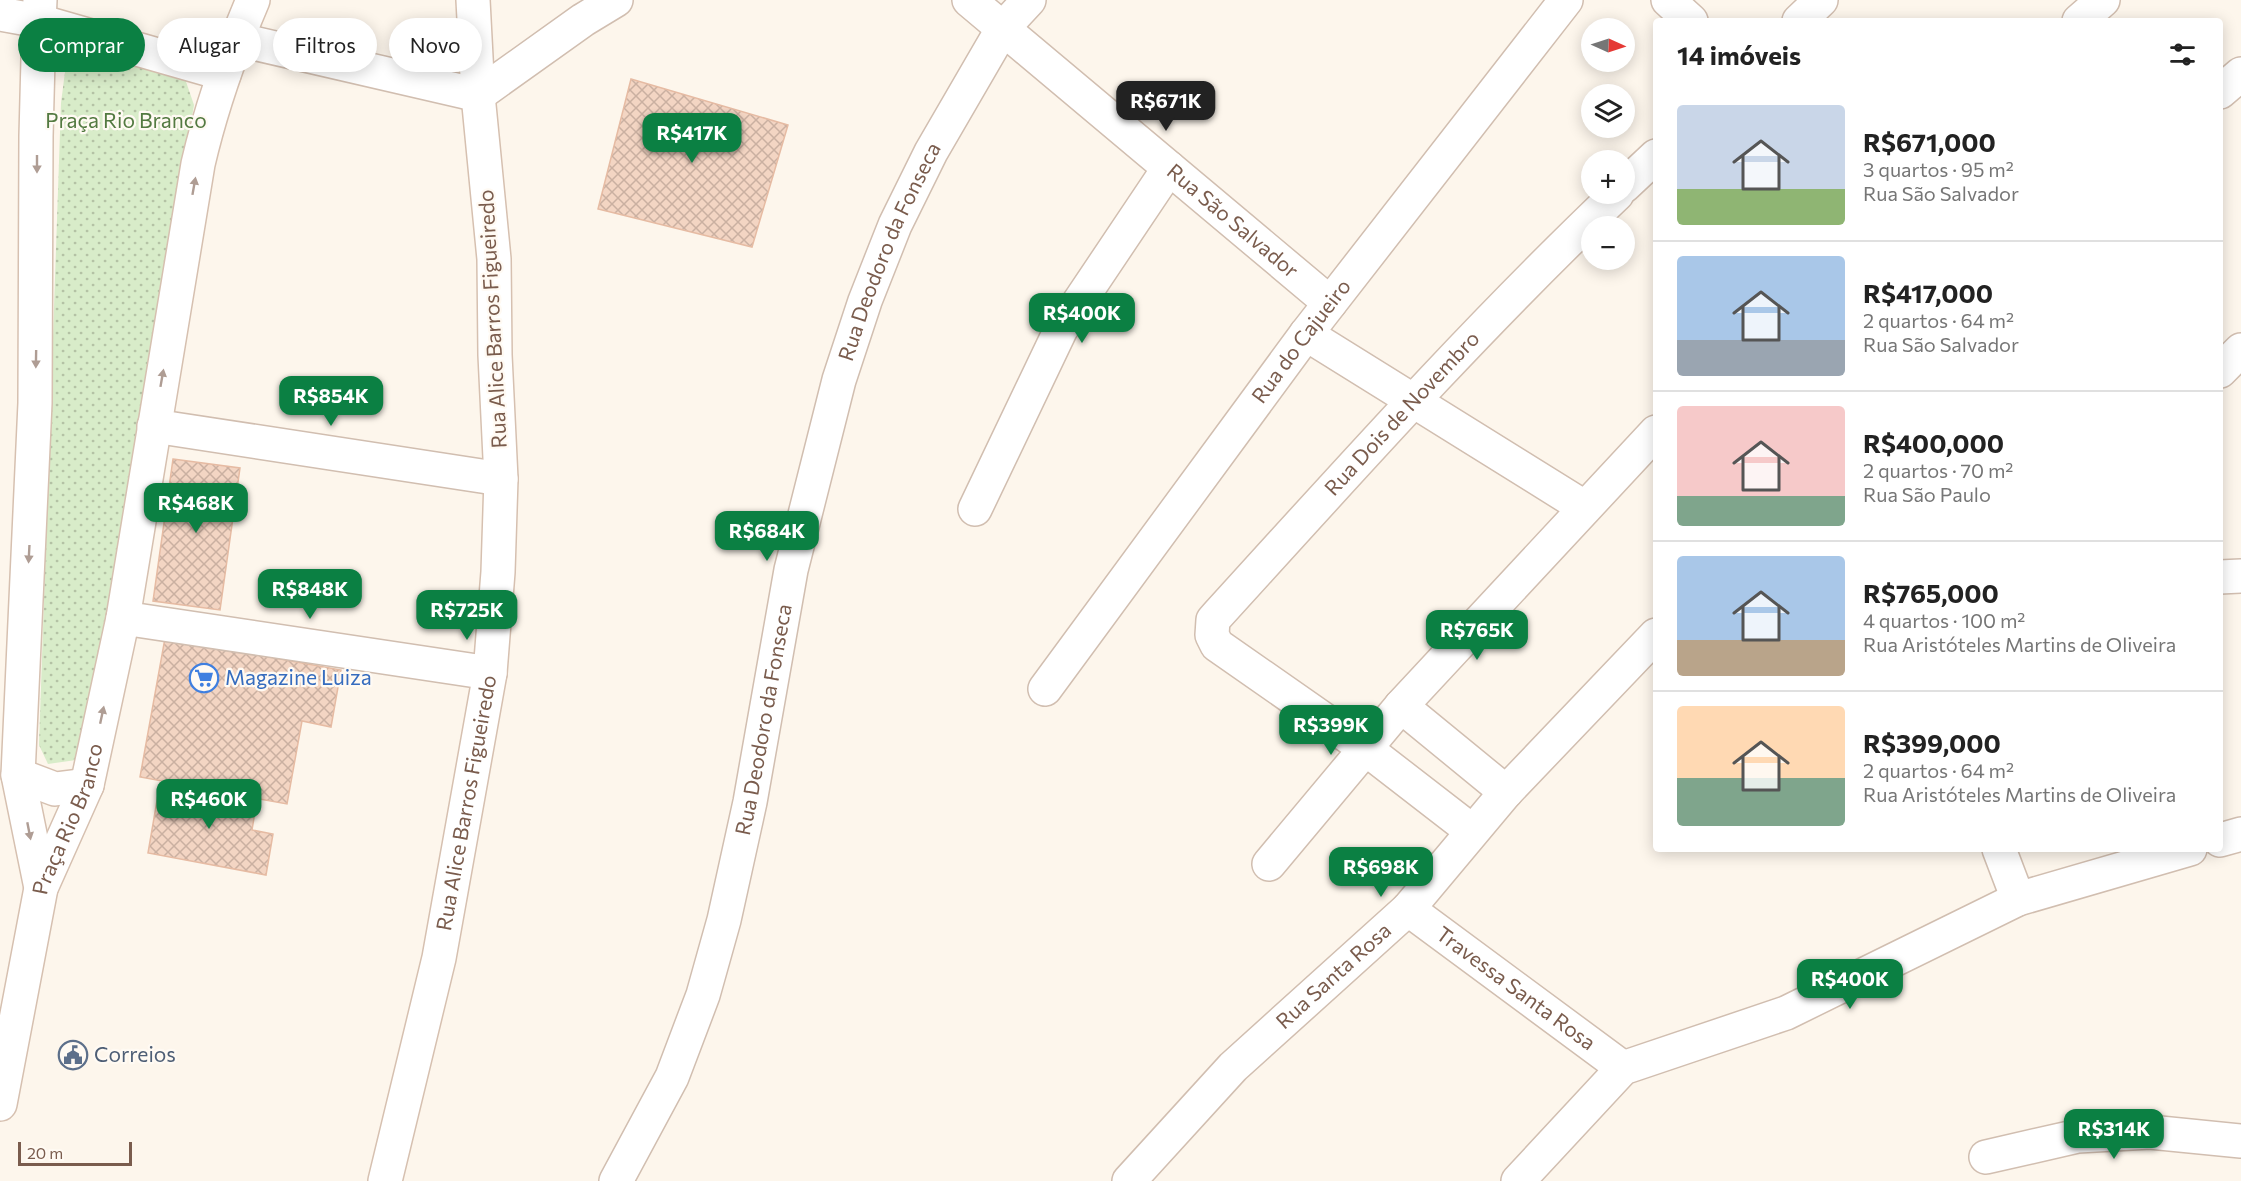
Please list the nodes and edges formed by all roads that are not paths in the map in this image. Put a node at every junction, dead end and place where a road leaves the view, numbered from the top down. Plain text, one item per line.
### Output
1 (253, 0) edge
2 (473, 0) edge
3 (616, 0) edge
4 (969, 0) edge
5 (1029, 0) edge
6 (1566, 0) edge
7 (1668, 0) edge
8 (1821, 0) edge
9 (2103, 0) edge
10 (40, 11) edge
11 (0, 14) edge
12 (245, 18) edge
13 (1688, 18) edge
14 (1802, 18) edge
15 (2082, 18) edge
16 (1003, 28) junction
17 (261, 45) edge
18 (224, 74) joint
19 (2241, 74) edge
20 (2223, 89) edge
21 (478, 95) junction
22 (1653, 159) edge
23 (1169, 168) junction
24 (1635, 176) edge
25 (1606, 204) edge
26 (1330, 303) junction
27 (1306, 334) junction
28 (2241, 350) edge
29 (2223, 368) edge
30 (1413, 402) junction
31 (154, 426) junction
32 (1653, 435) edge
33 (501, 479) junction
34 (1584, 507) junction
35 (975, 509) dead end
36 (2241, 576) edge
37 (2223, 577) edge
38 (123, 618) junction
39 (1653, 638) edge
40 (490, 673) junction
41 (1045, 689) dead end
42 (1401, 705) junction
43 (1365, 749) junction
44 (18, 775) junction
45 (87, 785) junction
46 (1506, 792) junction
47 (1472, 831) junction
48 (2241, 834) edge
49 (2223, 839) edge
50 (2000, 852) edge
51 (2180, 852) edge
52 (1269, 864) dead end
53 (40, 888) junction
54 (2018, 899) junction
55 (1408, 909) junction
56 (1623, 1068) junction
57 (0, 1103) edge
58 (2241, 1141) edge
59 (1986, 1156) dead end
60 (385, 1181) edge
61 (616, 1181) edge
62 (1129, 1181) edge
63 (1518, 1181) edge

1 - 12 street, Praça Rio Branco
2 - 21 street, Rua Alice Barros Figueiredo
3 - 21 street
4 - 16 street, Rua São Salvador
5 - 16 street, Rua Deodoro da Fonseca
6 - 26 street, Rua do Cajueiro
7 - 13 street
8 - 14 street
9 - 15 street
10 - 11 street
10 - 18 street
10 -> 44 street, Praça Rio Branco
16 - 23 street, Rua São Salvador
16 - 61 street, Rua Deodoro da Fonseca
17 - 21 street
31 -> 18 street, Praça Rio Branco
19 - 20 street
21 - 33 street, Rua Alice Barros Figueiredo
22 - 24 street
23 - 26 street, Rua São Salvador
23 - 35 street
25 - 30 street, Rua Dois de Novembro
26 - 27 street, Rua do Cajueiro
27 - 30 street
27 - 41 street, Rua do Cajueiro
28 - 29 street
30 - 34 street
30 - 43 street, Rua Dois de Novembro
31 - 33 street
31 - 38 street, Praça Rio Branco
32 - 34 street
33 - 40 street, Rua Alice Barros Figueiredo
34 - 42 street
36 - 37 street
38 - 40 street
45 -> 38 street, Praça Rio Branco
39 - 46 street, Rua Santa Rosa
40 - 60 street, Rua Alice Barros Figueiredo
42 - 43 street
42 - 46 street
43 - 47 street
43 - 52 street
44 - 45 street
44 -> 53 street, Praça Rio Branco
45 - 53 street, Praça Rio Branco
46 - 47 street, Rua Santa Rosa
47 - 55 street, Rua Santa Rosa
48 - 49 street
50 - 54 street
51 - 54 street
53 - 57 street
54 - 56 street
55 - 56 street, Travessa Santa Rosa
55 - 62 street, Rua Santa Rosa
56 - 63 street
58 - 59 street

